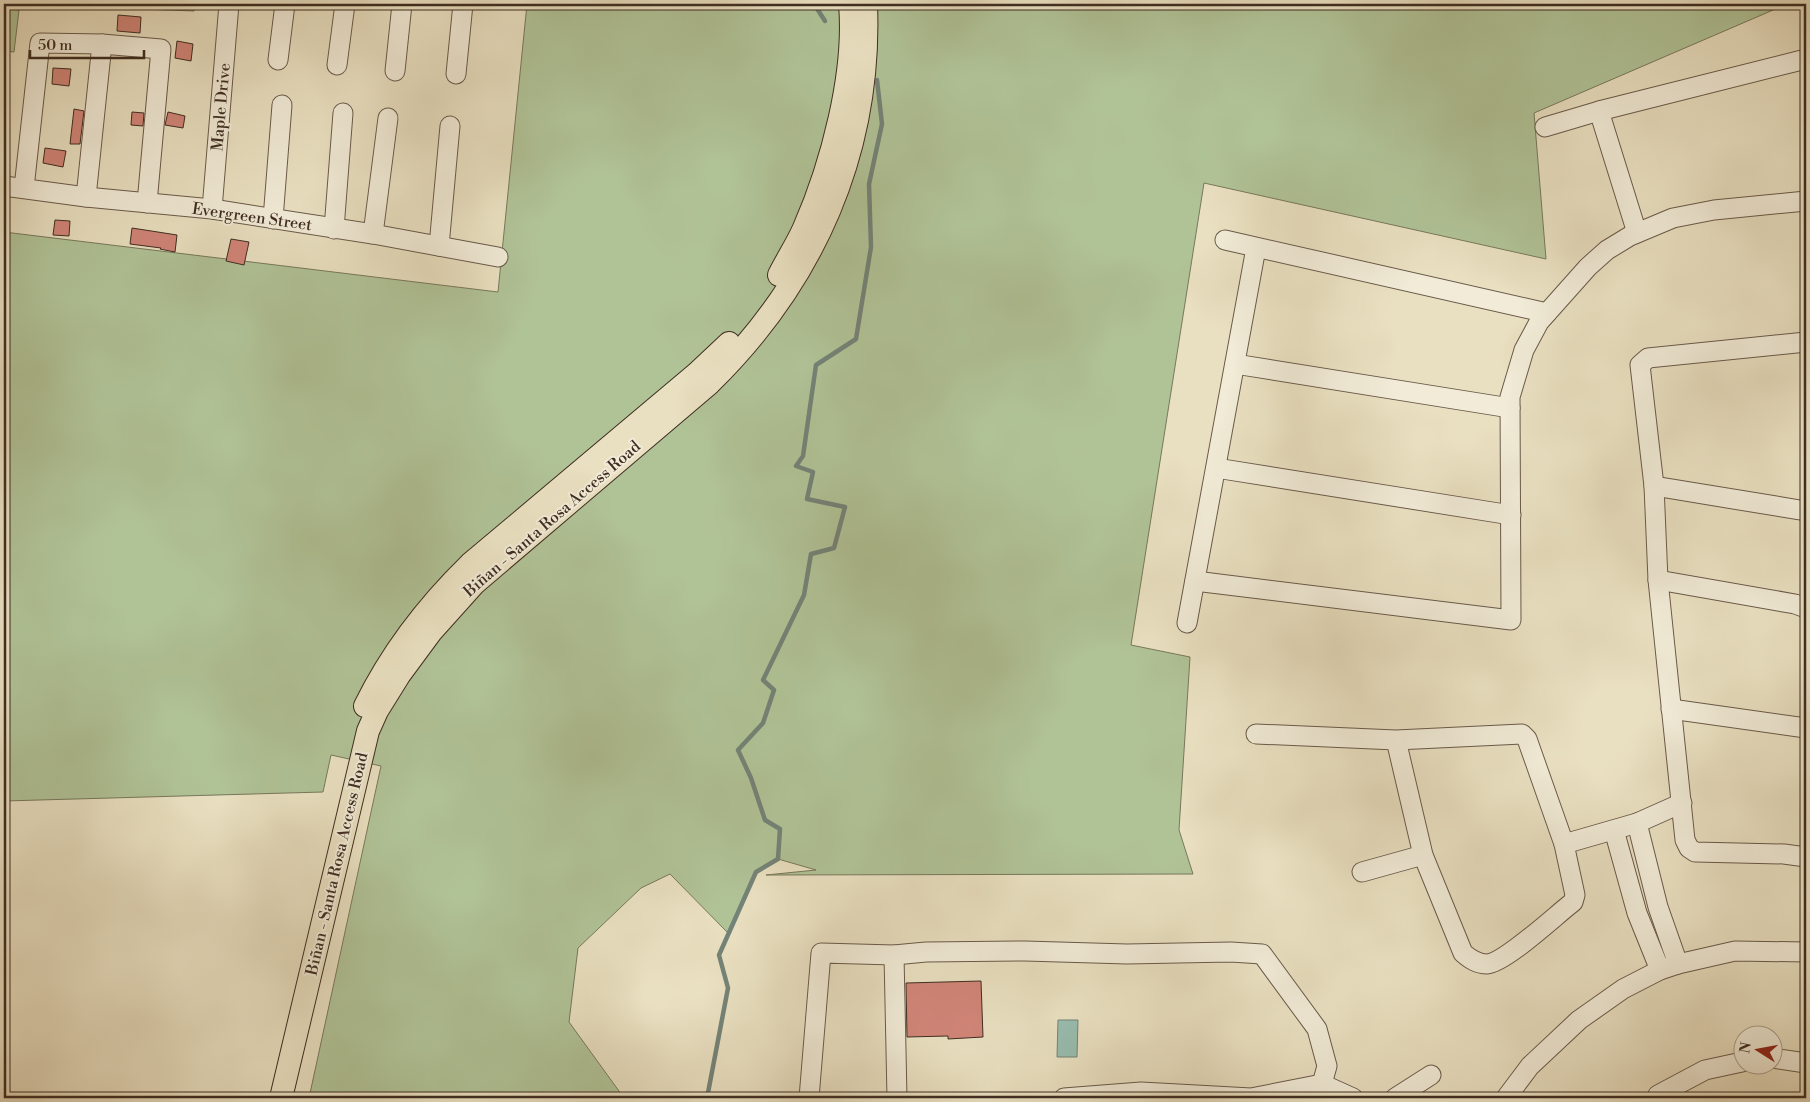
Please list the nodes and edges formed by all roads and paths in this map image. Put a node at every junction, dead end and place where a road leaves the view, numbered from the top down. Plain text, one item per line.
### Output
1 (229, 4) edge
2 (285, 4) edge
3 (345, 4) edge
4 (402, 4) edge
5 (463, 4) edge
6 (858, 7) edge
7 (102, 44) junction
8 (1806, 59) edge
9 (278, 60) dead end
10 (337, 65) dead end
11 (395, 71) dead end
12 (456, 74) dead end
13 (282, 105) dead end
14 (1599, 111) junction
15 (343, 113) dead end
16 (388, 118) dead end
17 (450, 126) dead end
18 (1545, 127) dead end
19 (4, 186) edge
20 (24, 188) junction
21 (86, 197) junction
22 (1806, 201) edge
23 (147, 204) junction
24 (212, 209) junction
25 (273, 219) junction
26 (334, 230) junction
27 (1636, 233) junction
28 (373, 234) junction
29 (1225, 240) dead end
30 (439, 246) junction
31 (1256, 248) junction
32 (498, 257) dead end
33 (1547, 313) junction
34 (1806, 342) edge
35 (1235, 364) junction
36 (1510, 408) junction
37 (1216, 468) junction
38 (1654, 486) junction
39 (1806, 512) edge
40 (1511, 515) junction
41 (1658, 580) junction
42 (1195, 581) junction
43 (1806, 608) edge
44 (1187, 623) dead end
45 (1672, 708) junction
46 (1806, 728) edge
47 (362, 729) junction
48 (1256, 734) dead end
49 (1396, 740) junction
50 (1682, 803) junction
51 (1637, 824) junction
52 (1614, 830) junction
53 (1564, 844) junction
54 (1423, 855) junction
55 (1806, 857) edge
56 (1362, 872) dead end
57 (1806, 952) edge
58 (894, 955) junction
59 (1678, 964) junction
60 (1660, 970) junction
61 (1782, 1059) edge
62 (1806, 1063) edge
63 (1732, 1064) edge
64 (1431, 1075) dead end
65 (1322, 1084) junction
66 (265, 1098) edge
67 (280, 1098) edge
68 (809, 1098) edge
69 (897, 1098) edge
70 (1064, 1098) edge
71 (1352, 1098) edge
72 (1395, 1098) edge
73 (1506, 1098) edge
74 (1659, 1098) edge

1 - 24 street, Maple Drive
2 - 9 street
3 - 10 street
4 - 11 street
5 - 12 street
6 - 47 main road, Biñan - Santa Rosa Access Road
7 - 20 street
7 - 21 street
7 - 23 street
8 - 14 street
13 - 25 street
14 - 18 street
14 - 27 street
15 - 26 street
16 - 28 street
17 - 30 street
19 - 20 street, Evergreen Street
20 - 21 street, Evergreen Street
21 - 23 street, Evergreen Street
22 - 27 street
23 - 24 street, Evergreen Street
24 - 25 street, Evergreen Street
25 - 26 street, Evergreen Street
26 - 28 street, Evergreen Street
27 - 33 street
28 - 30 street, Evergreen Street
29 - 31 street
30 - 32 street, Evergreen Street
31 - 33 street
31 - 35 street
33 - 36 street
34 - 38 street
35 - 36 street
35 - 37 street
36 - 40 street
37 - 40 street
37 - 42 street
38 - 39 street
38 - 41 street
40 - 42 street
41 - 43 street
41 - 45 street
42 - 44 street
45 - 46 street
45 - 50 street
47 - 66 main road, Biñan - Santa Rosa Access Road
47 - 67 main road, Biñan - Santa Rosa Access Road
48 - 49 street
49 - 53 street
49 - 54 street
50 - 51 street
50 - 55 street
51 - 52 street
51 - 59 street
52 - 53 street
52 - 60 street
53 - 54 street
54 - 56 street
57 - 59 street
58 - 65 street
58 - 68 street
58 - 69 street
59 - 60 street
60 - 73 street
61 - 62 street
63 - 74 street
64 - 72 street
65 - 70 street
65 - 71 street

